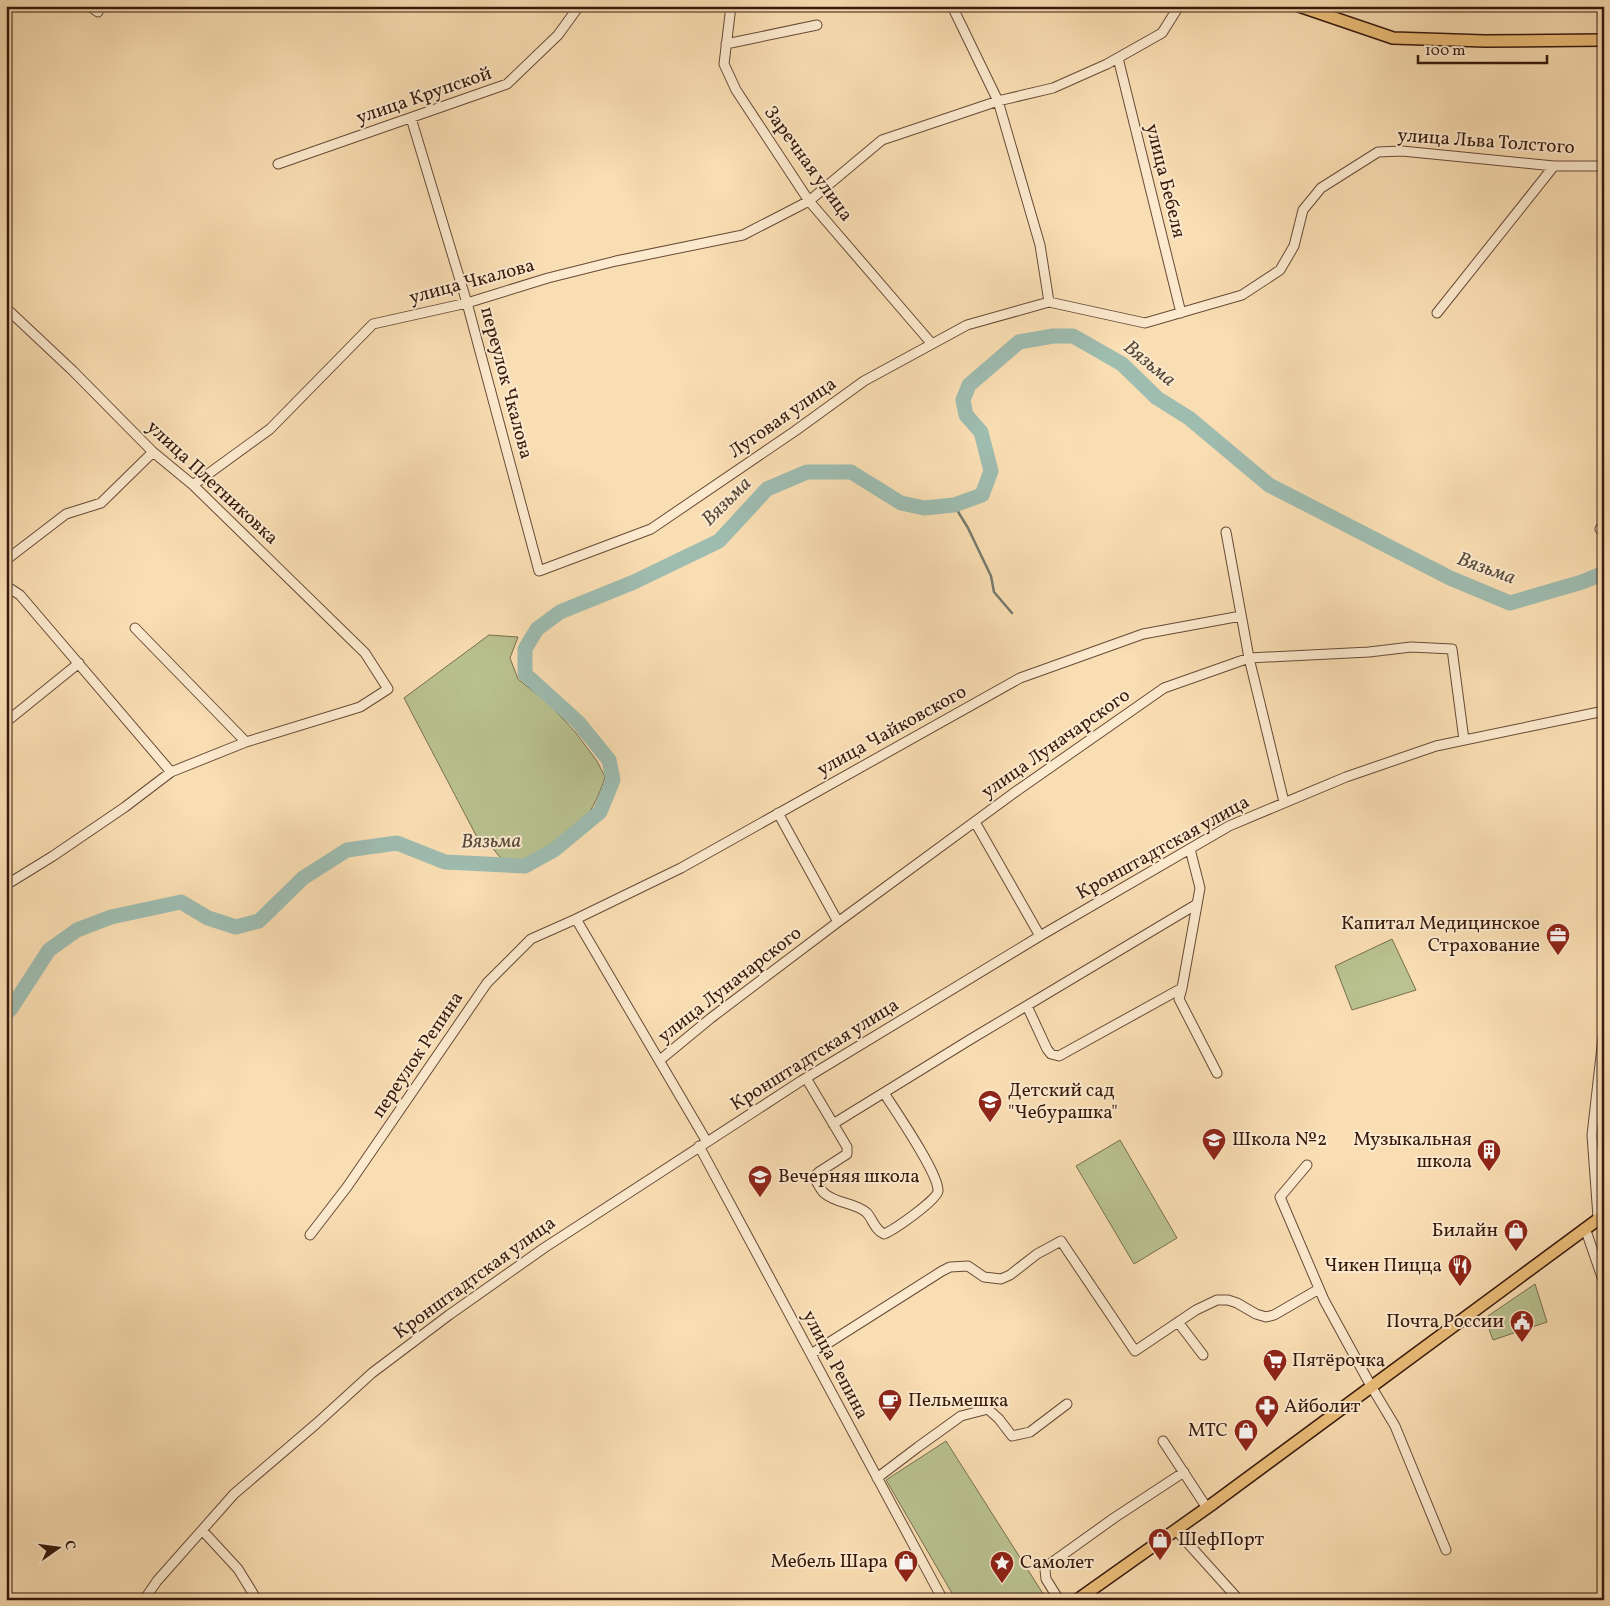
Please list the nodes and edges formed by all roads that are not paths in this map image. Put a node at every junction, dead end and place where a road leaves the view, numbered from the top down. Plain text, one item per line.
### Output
1 (89, 6) edge
2 (579, 6) edge
3 (731, 6) edge
4 (952, 6) edge
5 (1179, 6) edge
6 (1603, 6) edge
7 (1304, 7) edge
8 (98, 12) dead end
9 (817, 25) dead end
10 (1604, 41) edge
11 (726, 44) junction
12 (1118, 58) junction
13 (998, 102) junction
14 (411, 118) junction
15 (278, 164) dead end
16 (1554, 166) junction
17 (1604, 166) edge
18 (809, 201) junction
19 (1049, 302) junction
20 (467, 303) junction
21 (6, 308) edge
22 (1181, 313) junction
23 (1438, 313) dead end
24 (932, 344) junction
25 (153, 452) junction
26 (193, 485) junction
27 (1226, 532) dead end
28 (6, 560) edge
29 (539, 571) joint
30 (6, 586) edge
31 (1241, 616) junction
32 (135, 628) dead end
33 (1249, 658) junction
34 (79, 663) junction
35 (1604, 711) edge
36 (6, 722) edge
37 (1464, 740) junction
38 (246, 742) junction
39 (170, 772) junction
40 (1284, 802) junction
41 (778, 813) junction
42 (975, 822) junction
43 (1190, 849) junction
44 (6, 885) edge
45 (1197, 904) junction
46 (576, 919) junction
47 (838, 922) junction
48 (1040, 936) junction
49 (1182, 988) junction
50 (1027, 1006) junction
51 (1604, 1029) edge
52 (660, 1060) junction
53 (1217, 1073) dead end
54 (806, 1078) junction
55 (1600, 1083) edge
56 (884, 1093) junction
57 (833, 1124) junction
58 (703, 1144) junction
59 (1307, 1165) dead end
60 (1601, 1216) edge
61 (1585, 1228) junction
62 (310, 1235) dead end
63 (1604, 1283) edge
64 (1319, 1289) junction
65 (1178, 1322) junction
66 (811, 1354) junction
67 (1203, 1356) dead end
68 (1371, 1386) junction
69 (1068, 1404) dead end
70 (1163, 1441) dead end
71 (1184, 1472) junction
72 (877, 1478) junction
73 (1207, 1508) junction
74 (202, 1530) junction
75 (1176, 1530) junction
76 (1446, 1550) dead end
77 (144, 1600) edge
78 (257, 1600) edge
79 (943, 1600) edge
80 (1059, 1600) edge
81 (1077, 1600) edge
82 (1239, 1600) edge

1 - 8 street
2 - 14 street, улица Крупской
3 - 11 street, Заречная улица
4 - 13 street
5 - 12 street
6 - 10 street
7 - 10 main road
9 - 11 street
11 - 18 street, Заречная улица
12 - 13 street
12 - 22 street, улица Бебеля
13 - 18 street
13 - 19 street
14 - 15 street, улица Крупской
14 - 20 street, переулок Чкалова
16 - 17 street, улица Льва Толстого
16 - 22 street, улица Льва Толстого
16 - 23 street
18 - 20 street, улица Чкалова
18 - 24 street, Заречная улица
19 - 22 street, улица Льва Толстого
19 - 24 street, Луговая улица
20 - 26 street, улица Чкалова
20 - 29 street, переулок Чкалова
21 - 25 street, улица Плетниковка
24 - 29 street, Луговая улица
25 - 26 street, улица Плетниковка
25 - 28 street
26 - 38 street, улица Плетниковка
27 - 31 street
30 - 34 street
31 - 33 street
31 - 41 street, улица Чайковского
32 - 38 street
33 - 37 street, улица Луначарского
33 - 40 street
33 - 42 street, улица Луначарского
34 - 36 street
34 - 39 street
35 - 37 street, Кронштадтская улица
37 - 40 street, Кронштадтская улица
38 - 39 street
39 - 44 street
40 - 43 street, Кронштадтская улица
41 - 46 street, улица Чайковского
41 - 47 street
42 - 47 street, улица Луначарского
42 - 48 street
43 - 45 street
43 - 48 street, Кронштадтская улица
45 - 49 street
45 - 50 street
46 - 52 street, улица Репина
46 - 62 street, переулок Репина
47 - 52 street, улица Луначарского
48 - 54 street, Кронштадтская улица
49 - 50 street
49 - 53 street
50 - 56 street
51 - 55 street
52 - 58 street, улица Репина
54 - 57 street
54 - 58 street, Кронштадтская улица
55 - 60 street
56 - 57 street
56 - 57 street
58 - 66 street, улица Репина
58 - 74 street, Кронштадтская улица
59 - 64 street
60 - 61 main road
61 - 63 street
61 - 68 main road
64 - 65 street
64 - 68 street
65 - 66 street
65 - 67 street
66 - 72 street, улица Репина
68 - 73 main road
68 - 76 street
69 - 72 street
70 - 71 street
71 - 73 street
71 - 80 street
72 - 79 street, улица Репина
73 - 75 main road
74 - 77 street, Кронштадтская улица
74 - 78 street
75 - 81 main road
75 - 82 street

